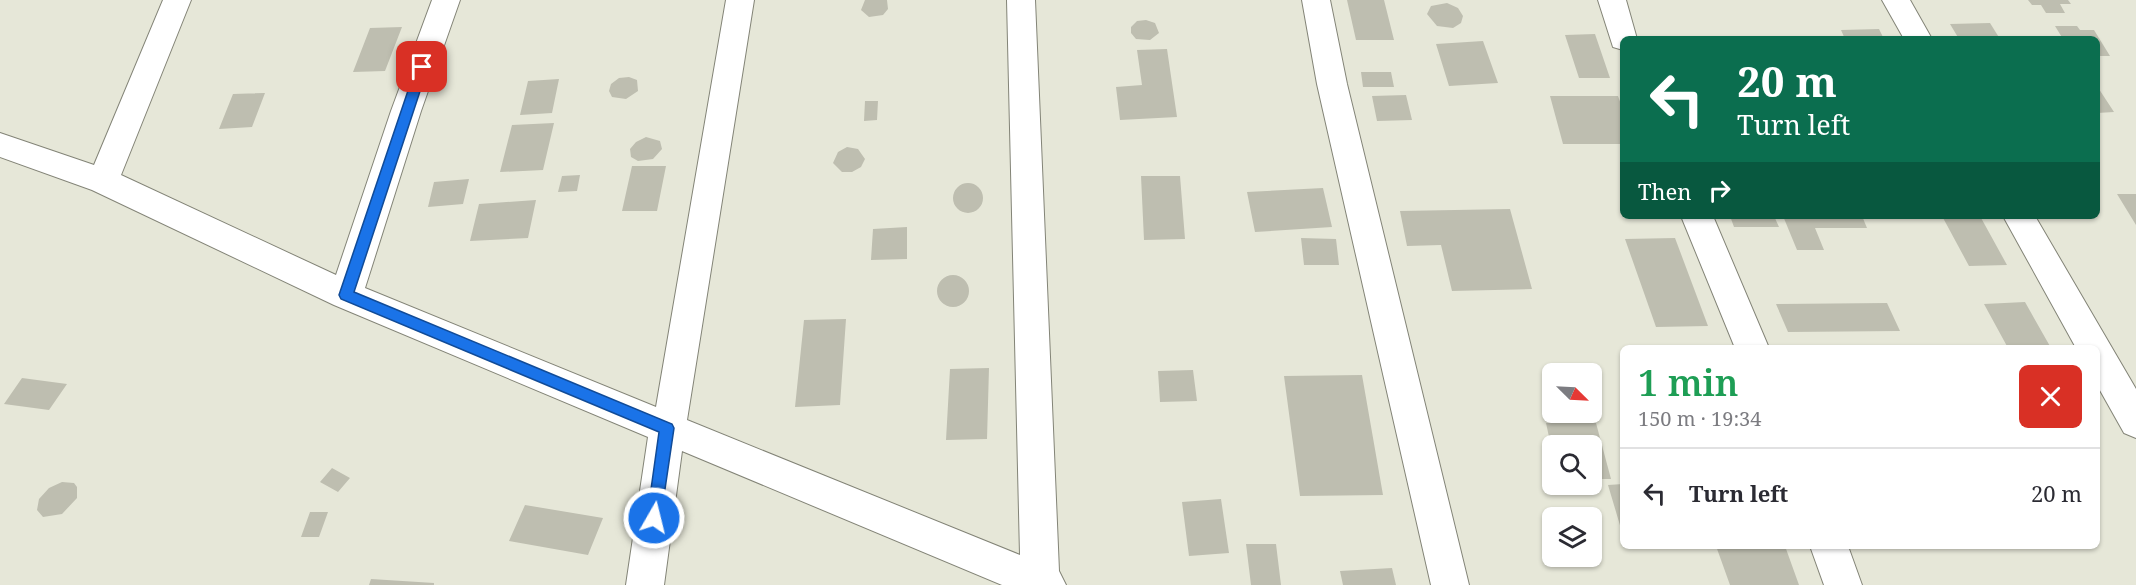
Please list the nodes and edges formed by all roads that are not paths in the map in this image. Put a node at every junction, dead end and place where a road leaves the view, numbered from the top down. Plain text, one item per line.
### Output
1 (177, 0) edge
2 (446, 0) edge
3 (740, 0) edge
4 (1022, 0) edge
5 (1028, 0) edge
6 (1316, 0) edge
7 (1612, 0) edge
8 (1896, 0) edge
9 (1622, 36) edge
10 (1916, 36) edge
11 (0, 146) edge
12 (103, 181) junction
13 (1697, 219) edge
14 (2021, 219) edge
15 (346, 295) junction
16 (1751, 345) edge
17 (2092, 345) edge
18 (2100, 358) edge
19 (2136, 422) edge
20 (667, 428) junction
21 (1830, 549) edge
22 (1042, 583) edge
23 (645, 585) edge
24 (1450, 585) edge
25 (1843, 585) edge

1 - 12 street
2 - 15 street
3 - 20 street
4 - 5 street
4 - 22 street
6 - 24 street
7 - 9 street
8 - 10 street
11 - 12 street
12 - 15 street
13 - 16 street
14 - 17 street
15 - 20 street
18 - 19 street
20 - 22 street
20 - 23 street
21 - 25 street

